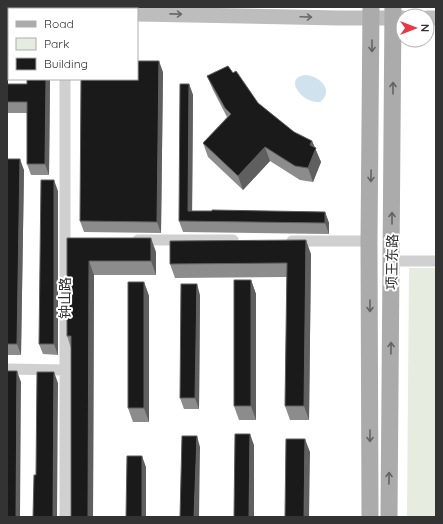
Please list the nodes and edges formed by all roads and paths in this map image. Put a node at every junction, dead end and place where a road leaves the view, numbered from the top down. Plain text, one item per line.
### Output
1 (372, 13) edge
2 (138, 14) edge
3 (395, 14) edge
4 (395, 48) edge
5 (65, 80) edge
6 (126, 240) edge
7 (244, 240) edge
8 (284, 240) edge
9 (369, 241) junction
10 (392, 261) junction
11 (436, 261) edge
12 (7, 369) edge
13 (65, 370) junction
14 (64, 517) edge
15 (370, 517) edge
16 (389, 517) edge

2 -> 1 street
1 - 3 street
1 -> 9 main road, 项王东路
10 -> 4 main road, 项王东路
5 - 13 street, 钟山路
6 - 7 street
8 - 9 street
9 -> 15 main road, 项王东路
10 - 11 street
16 -> 10 main road, 项王东路
12 - 13 street
13 - 14 street, 钟山路

